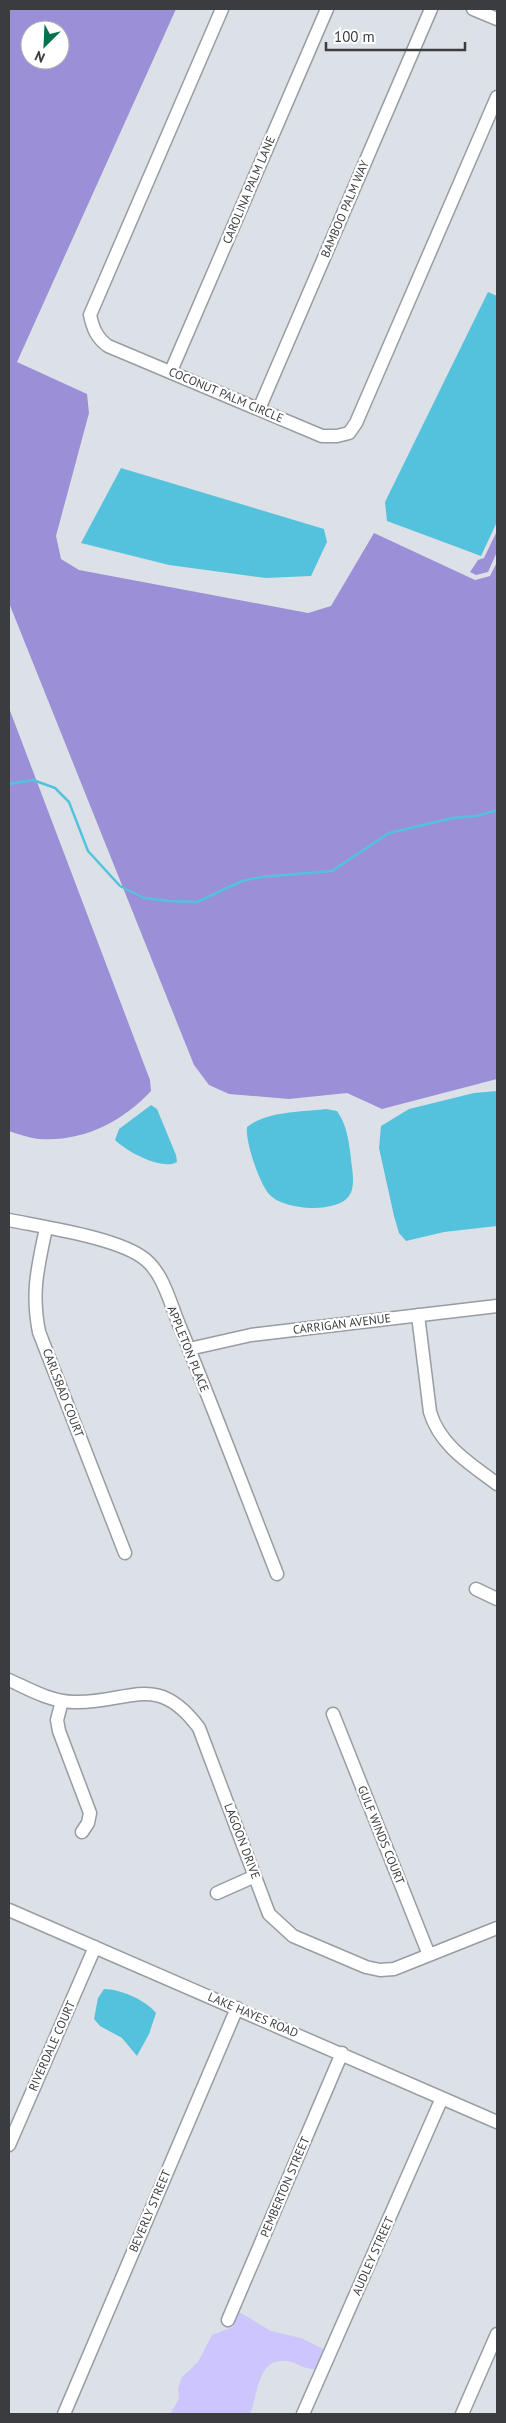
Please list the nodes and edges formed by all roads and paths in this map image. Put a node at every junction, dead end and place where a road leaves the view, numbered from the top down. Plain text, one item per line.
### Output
1 (222, 9) edge
2 (327, 9) edge
3 (432, 9) edge
4 (473, 9) edge
5 (497, 19) edge
6 (497, 97) edge
7 (171, 371) junction
8 (259, 409) junction
9 (9, 1220) edge
10 (46, 1228) junction
11 (497, 1306) edge
12 (418, 1315) junction
13 (189, 1349) junction
14 (497, 1484) edge
15 (125, 1553) dead end
16 (277, 1574) dead end
17 (476, 1589) dead end
18 (497, 1599) edge
19 (9, 1680) edge
20 (62, 1701) junction
21 (333, 1714) dead end
22 (82, 1832) dead end
23 (255, 1876) junction
24 (217, 1894) dead end
25 (9, 1910) edge
26 (497, 1928) edge
27 (95, 1947) junction
28 (429, 1955) junction
29 (237, 2008) junction
30 (342, 2053) junction
31 (442, 2098) junction
32 (497, 2122) edge
33 (9, 2145) edge
34 (228, 2320) dead end
35 (497, 2334) edge
36 (64, 2414) edge
37 (303, 2414) edge
38 (462, 2414) edge

1 - 7 street, COCONUT PALM CIRCLE
2 - 7 street, CAROLINA PALM LANE
3 - 8 street, BAMBOO PALM WAY
4 - 5 street
6 - 8 street, COCONUT PALM CIRCLE
7 - 8 street, COCONUT PALM CIRCLE
9 - 10 street, APPLETON PLACE
10 - 13 street, APPLETON PLACE
10 - 15 street, CARLSBAD COURT
11 - 12 street, CARRIGAN AVENUE
12 - 13 street, CARRIGAN AVENUE
12 - 14 street
13 - 16 street, APPLETON PLACE
17 - 18 street
19 - 20 street, LAGOON DRIVE
20 - 22 street
20 - 23 street, LAGOON DRIVE
21 - 28 street, GULF WINDS COURT
23 - 24 street
23 - 28 street, LAGOON DRIVE
25 - 27 street, LAKE HAYES ROAD
26 - 28 street, LAGOON DRIVE
27 - 29 street, LAKE HAYES ROAD
27 - 33 street, RIVERDALE COURT
29 - 30 street, LAKE HAYES ROAD
29 - 36 street, BEVERLY STREET
30 - 31 street, LAKE HAYES ROAD
30 - 34 street, PEMBERTON STREET
31 - 32 street, LAKE HAYES ROAD
31 - 37 street, AUDLEY STREET
35 - 38 street

